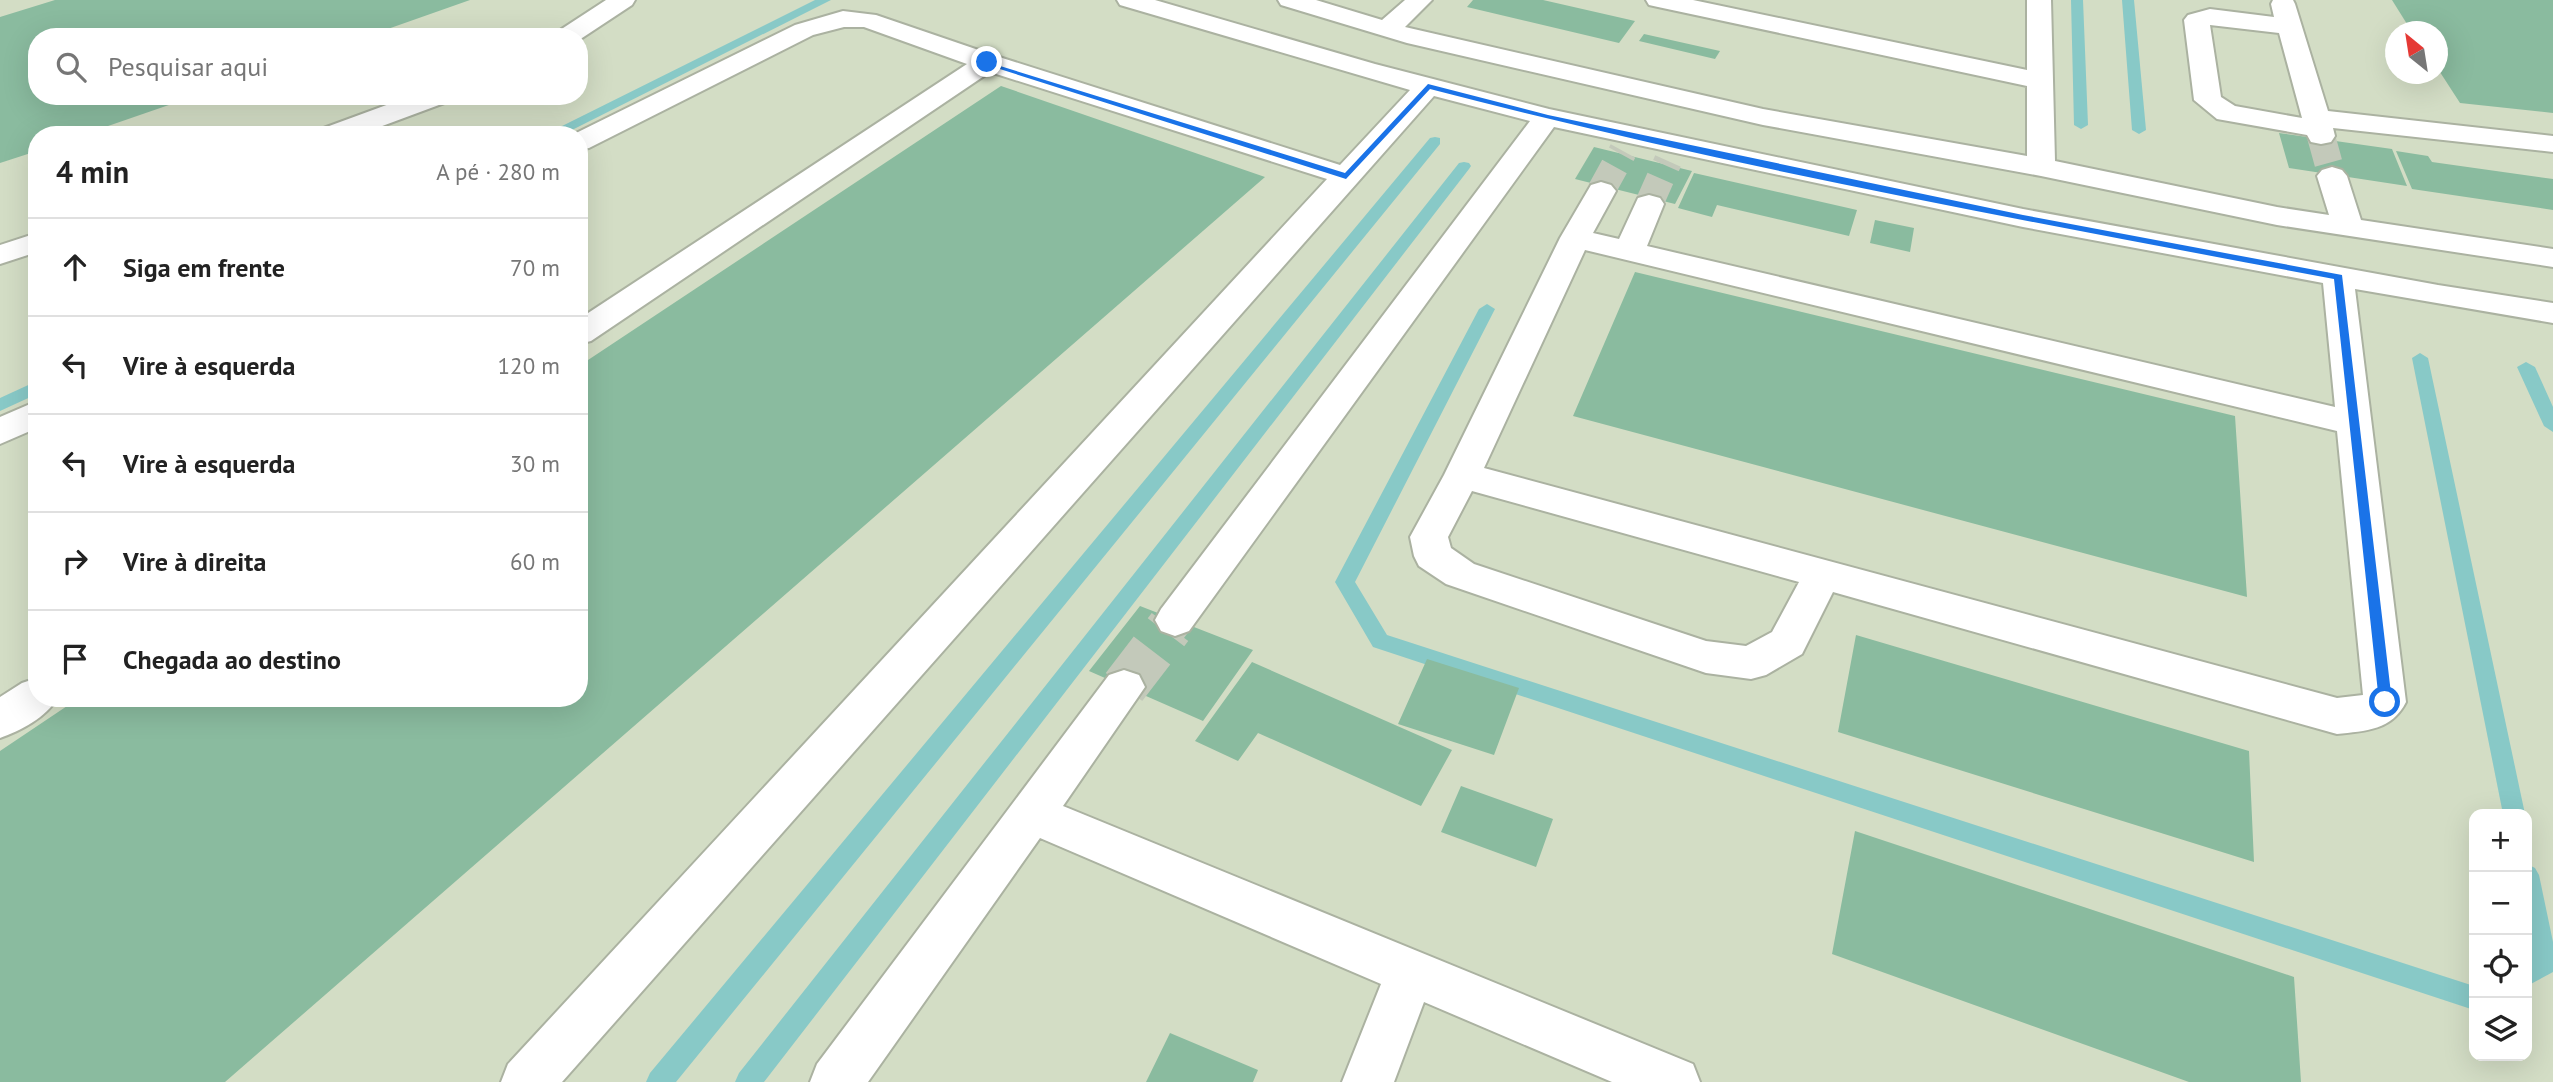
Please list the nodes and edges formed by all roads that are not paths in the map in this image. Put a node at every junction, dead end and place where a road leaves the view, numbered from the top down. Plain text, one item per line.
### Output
1 (623, 0) edge
2 (1129, 0) edge
3 (1290, 0) edge
4 (1420, 0) edge
5 (1658, 0) edge
6 (2039, 0) edge
7 (2282, 0) edge
8 (2290, 27) junction
9 (580, 28) edge
10 (1387, 29) junction
11 (987, 62) junction
12 (2038, 80) junction
13 (1428, 86) junction
14 (413, 105) edge
15 (1547, 117) junction
16 (355, 126) edge
17 (2319, 128) junction
18 (588, 138) edge
19 (2553, 144) edge
20 (2041, 167) junction
21 (1346, 176) junction
22 (2332, 176) tunnel mouth
23 (1601, 191) tunnel mouth
24 (1649, 204) tunnel mouth
25 (2348, 226) junction
26 (1575, 238) junction
27 (28, 245) edge
28 (1629, 251) junction
29 (0, 255) edge
30 (2553, 258) edge
31 (2338, 277) junction
32 (2553, 313) edge
33 (588, 328) edge
34 (28, 418) edge
35 (2354, 422) junction
36 (0, 432) edge
37 (1462, 475) junction
38 (1823, 574) junction
39 (1175, 620) tunnel mouth
40 (1124, 687) tunnel mouth
41 (28, 701) edge
42 (0, 720) edge
43 (1032, 814) junction
44 (1410, 972) junction
45 (527, 1082) edge
46 (836, 1082) edge
47 (1368, 1082) edge
48 (1674, 1082) edge

1 - 9 lane
2 - 13 lane
3 - 10 lane
4 - 10 lane
5 - 12 lane
6 - 12 lane
7 - 8 lane
8 - 17 lane
8 - 17 lane
10 - 20 lane
11 - 18 lane
11 - 21 lane
11 - 33 lane
12 - 20 lane
13 - 15 lane
13 - 21 lane
14 - 16 lane
15 - 31 lane
15 - 39 lane
17 - 19 lane
20 - 25 lane
21 - 45 lane
22 - 25 lane
23 - 26 lane
24 - 28 lane
25 - 30 lane
26 - 28 lane
26 - 37 lane
27 - 29 lane
28 - 35 lane
31 - 32 lane
31 - 35 lane
34 - 36 lane
35 - 38 lane
37 - 38 lane
37 - 38 lane
40 - 43 lane
41 - 42 lane
43 - 44 lane
43 - 46 lane
44 - 47 lane
44 - 48 lane

